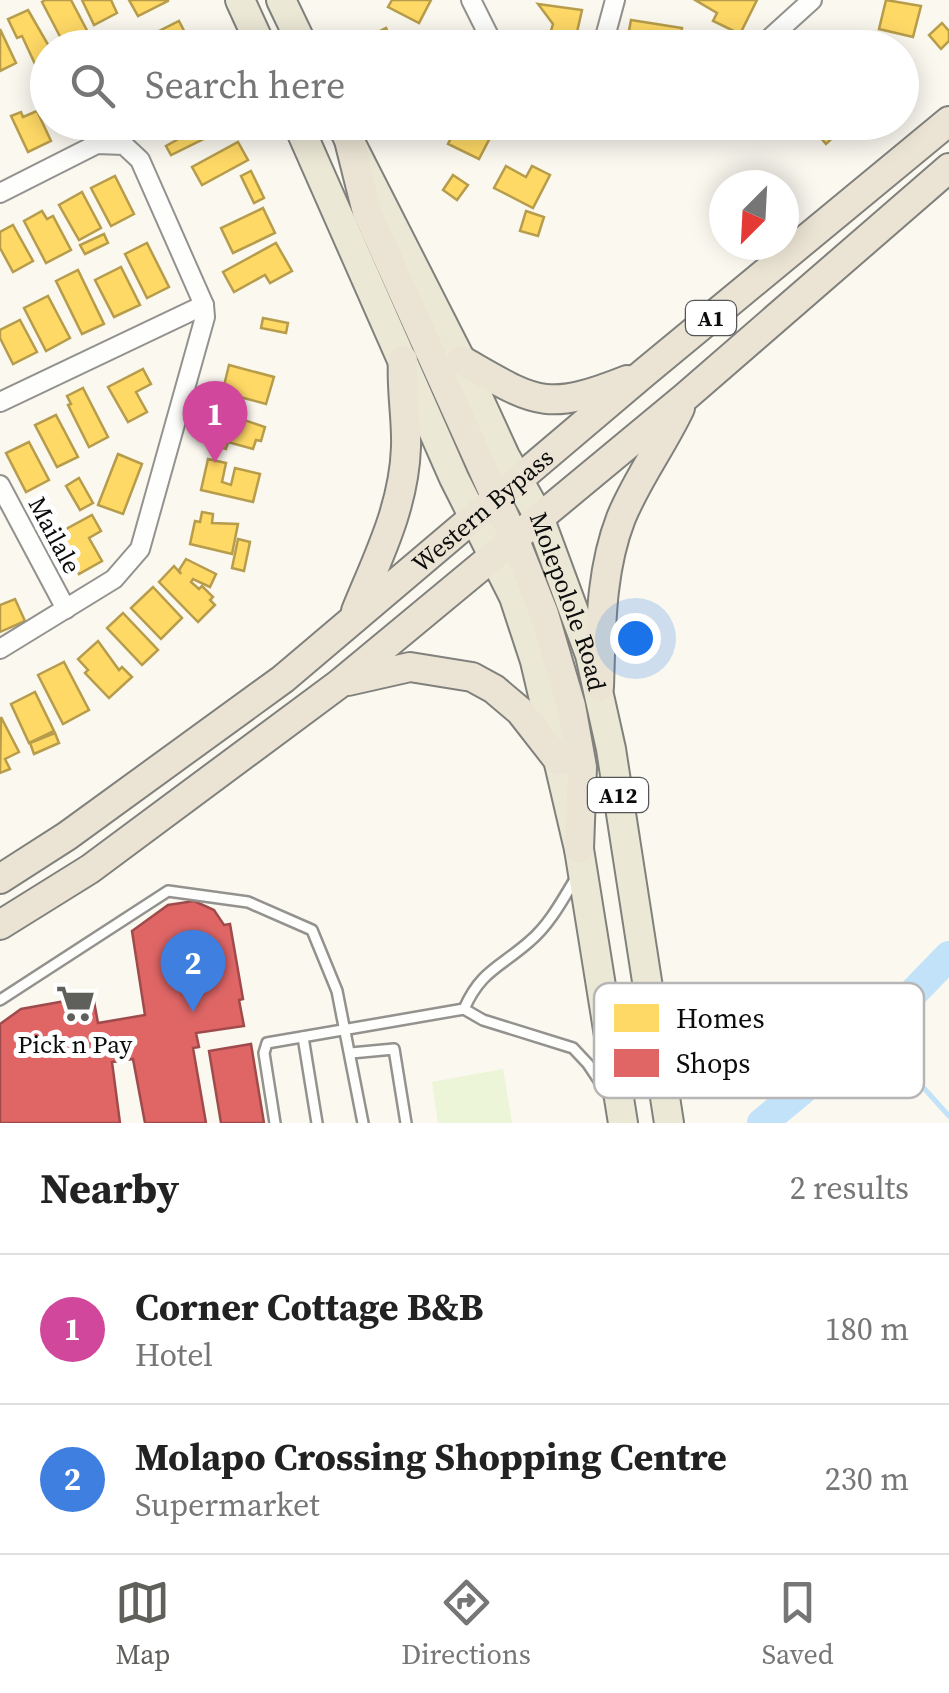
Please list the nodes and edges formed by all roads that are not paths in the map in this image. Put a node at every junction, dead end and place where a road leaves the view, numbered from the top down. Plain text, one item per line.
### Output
1 (240, 0) edge
2 (281, 0) edge
3 (471, 0) edge
4 (615, 0) edge
5 (812, 0) edge
6 (254, 30) edge
7 (295, 30) edge
8 (486, 30) edge
9 (607, 30) edge
10 (779, 30) edge
11 (949, 121) edge
12 (305, 140) edge
13 (346, 140) edge
14 (348, 140) edge
15 (949, 168) edge
16 (0, 194) edge
17 (204, 306) junction
18 (404, 360) junction
19 (461, 360) junction
20 (644, 373) junction
21 (684, 398) junction
22 (0, 402) edge
23 (518, 481) junction
24 (0, 485) edge
25 (485, 509) junction
26 (539, 517) junction
27 (504, 548) junction
28 (66, 609) junction
29 (354, 617) junction
30 (0, 650) edge
31 (340, 684) junction
32 (599, 687) junction
33 (559, 761) junction
34 (580, 859) junction
35 (0, 879) edge
36 (0, 925) edge
37 (600, 983) edge
38 (647, 983) edge
39 (0, 1000) edge
40 (464, 1009) junction
41 (347, 1030) junction
42 (304, 1038) junction
43 (351, 1053) junction
44 (594, 1074) edge
45 (609, 1098) edge
46 (665, 1098) edge
47 (622, 1120) edge
48 (275, 1123) edge
49 (317, 1123) edge
50 (363, 1123) edge
51 (406, 1123) edge
52 (669, 1123) edge

1 - 6 main road
2 - 7 main road
3 - 8 street
4 - 9 street
5 - 10 street
11 - 20 highway, Western Bypass / A1
12 - 18 main road, Molepolole Road / A12
13 - 25 highway
14 - 19 main road, Molepolole Road / A12
15 - 21 highway, Western Bypass / A1
16 - 17 street
17 - 22 street
17 - 28 street
18 - 25 main road, Molepolole Road / A12
18 - 29 highway
19 - 20 highway
19 - 23 main road, Molepolole Road / A12
20 - 23 highway, Western Bypass / A1
21 - 26 highway, Western Bypass / A1
21 - 32 highway
23 - 25 highway, Western Bypass / A1
23 - 26 main road, Molepolole Road / A12
24 - 28 street, Mailale
25 - 27 main road, Molepolole Road / A12
25 - 29 highway, Western Bypass / A1
26 - 27 highway, Western Bypass / A1
26 - 32 main road, Molepolole Road / A12
27 - 31 highway, Western Bypass / A1
27 - 33 main road, Molepolole Road / A12
27 - 34 highway
28 - 30 street
29 - 35 highway, Western Bypass / A1
31 - 33 highway
31 - 36 highway, Western Bypass / A1
32 - 38 main road, Molepolole Road / A12
33 - 34 main road, Molepolole Road / A12
34 - 37 main road, Molepolole Road / A12
34 - 40 lane
39 - 41 lane
40 - 41 lane
40 - 44 lane
41 - 42 lane
41 - 43 lane
42 - 48 lane
42 - 49 lane
43 - 50 lane
43 - 51 lane
45 - 47 lane
46 - 52 main road, Molepolole Road / A12

